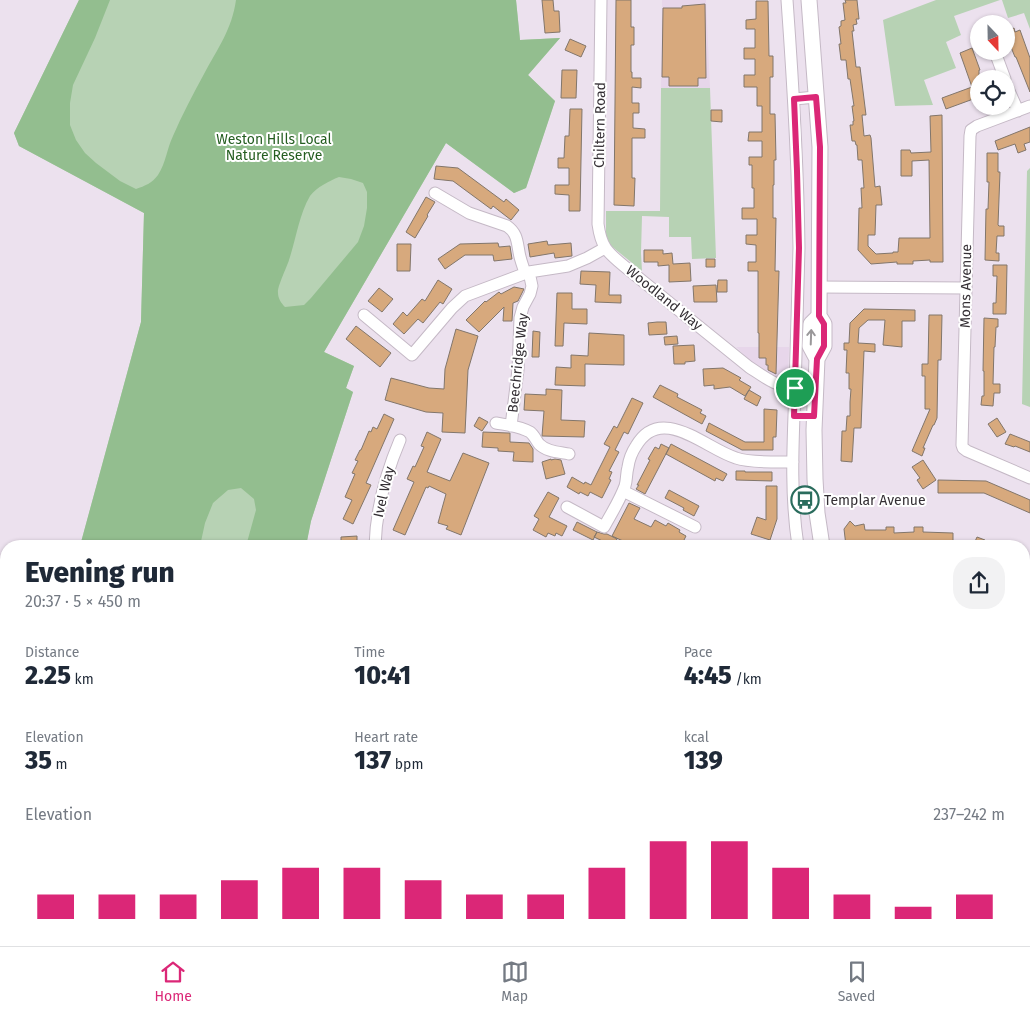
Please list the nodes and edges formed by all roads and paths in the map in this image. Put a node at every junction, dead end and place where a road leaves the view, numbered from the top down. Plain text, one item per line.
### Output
1 (601, 0) edge
2 (787, 0) edge
3 (809, 0) edge
4 (816, 97) junction
5 (794, 99) junction
6 (1015, 104) edge
7 (1030, 106) edge
8 (1018, 111) junction
9 (435, 193) dead end
10 (605, 248) junction
11 (527, 272) junction
12 (818, 287) junction
13 (966, 288) junction
14 (364, 315) dead end
15 (795, 388) junction
16 (794, 416) junction
17 (814, 416) junction
18 (496, 423) dead end
19 (511, 426) junction
20 (400, 440) dead end
21 (569, 454) dead end
22 (793, 462) junction
23 (1030, 478) edge
24 (623, 491) junction
25 (567, 507) dead end
26 (695, 527) dead end
27 (376, 540) edge
28 (797, 540) edge
29 (821, 540) edge

1 - 10 street, Chiltern Road
2 - 5 street
3 - 4 main road
4 - 5 street
4 - 12 main road
5 - 15 street
6 - 8 street
7 - 8 street
8 - 13 street, Mons Avenue
9 - 11 street
10 - 11 street
10 - 15 street, Woodland Way
11 - 14 street
11 - 19 street, Beechridge Way
12 - 13 street
12 - 17 main road
13 - 23 street, Mons Avenue
15 - 16 street
16 - 17 street
16 - 22 street
17 - 29 main road
18 - 19 street, Beechridge Way
19 - 21 street, Beechridge Way
20 - 27 street, Ivel Way
22 - 24 street
22 - 28 street
24 - 25 street
24 - 26 street

